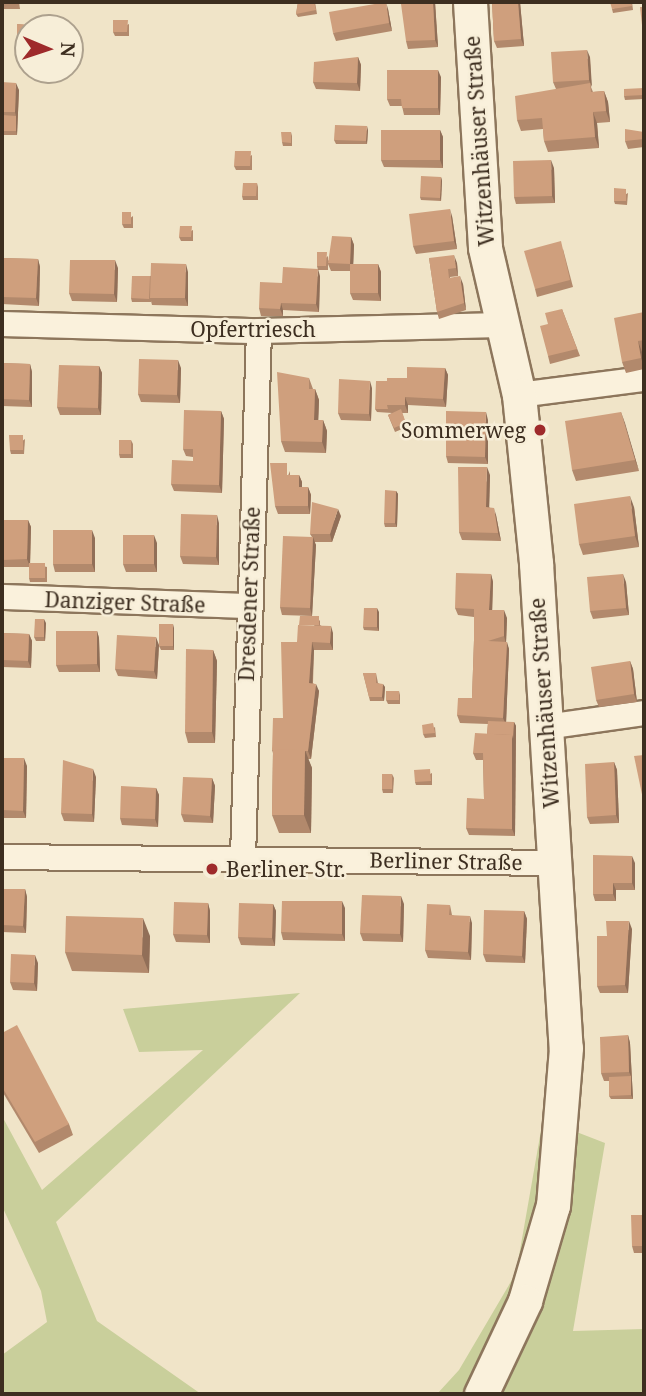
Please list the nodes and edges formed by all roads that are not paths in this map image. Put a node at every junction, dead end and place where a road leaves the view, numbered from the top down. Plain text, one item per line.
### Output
1 (470, 2) edge
2 (2, 324) edge
3 (503, 325) junction
4 (259, 331) junction
5 (644, 379) edge
6 (519, 394) junction
7 (2, 597) edge
8 (247, 606) junction
9 (644, 713) edge
10 (545, 727) junction
11 (2, 857) edge
12 (243, 857) junction
13 (554, 863) junction
14 (481, 1394) edge

1 - 3 main road, Witzenhäuser Straße
2 - 4 street, Opfertriesch
3 - 4 street, Opfertriesch
3 - 6 main road, Witzenhäuser Straße
4 - 8 street, Dresdener Straße
5 - 6 street
6 - 10 main road, Witzenhäuser Straße
7 - 8 street, Danziger Straße
8 - 12 street, Dresdener Straße
9 - 10 street
10 - 13 main road, Witzenhäuser Straße
11 - 12 street, Berliner Straße
12 - 13 street, Berliner Straße
13 - 14 main road, Witzenhäuser Straße

